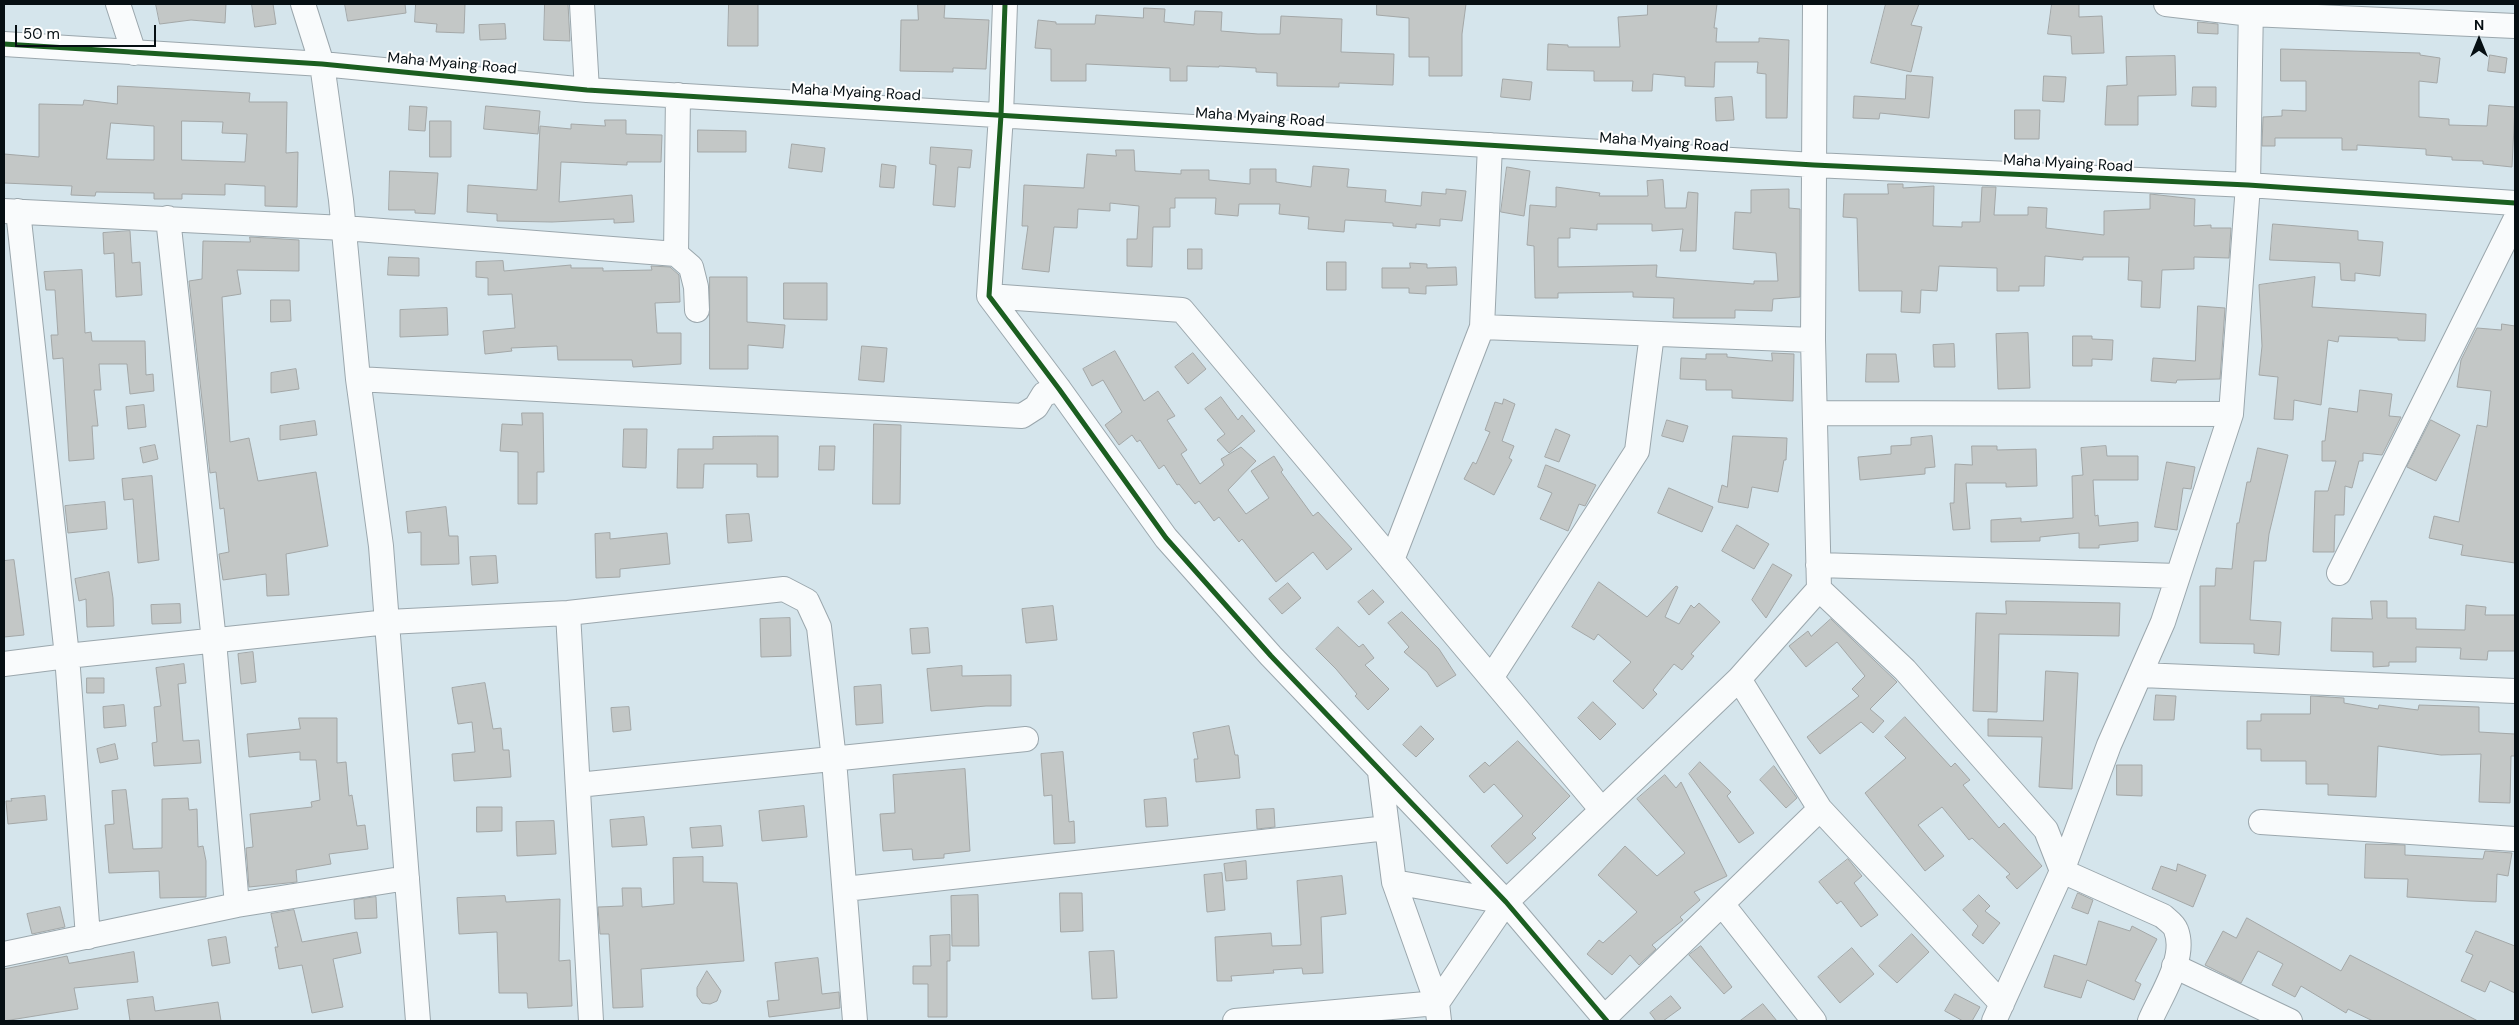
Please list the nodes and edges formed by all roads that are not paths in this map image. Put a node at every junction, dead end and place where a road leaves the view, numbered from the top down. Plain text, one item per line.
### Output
1 (118, 4) edge
2 (303, 4) edge
3 (582, 4) edge
4 (1005, 4) edge
5 (1815, 4) edge
6 (2166, 4) edge
7 (2251, 9) edge
8 (2515, 26) edge
9 (4, 44) edge
10 (134, 53) junction
11 (322, 64) junction
12 (587, 90) junction
13 (678, 95) junction
14 (1001, 115) junction
15 (1490, 145) junction
16 (1814, 165) junction
17 (2248, 185) junction
18 (2515, 203) edge
19 (11, 211) edge
20 (168, 218) junction
21 (2515, 220) edge
22 (344, 228) junction
23 (676, 254) junction
24 (989, 296) junction
25 (697, 310) dead end
26 (1482, 327) junction
27 (1652, 334) junction
28 (1813, 340) junction
29 (358, 379) junction
30 (1059, 389) junction
31 (1815, 413) junction
32 (2231, 414) junction
33 (1392, 560) junction
34 (1818, 565) junction
35 (2339, 573) dead end
36 (2178, 576) junction
37 (1819, 589) junction
38 (568, 613) junction
39 (388, 622) junction
40 (214, 641) junction
41 (67, 656) junction
42 (4, 664) edge
43 (2141, 675) junction
44 (1491, 678) junction
45 (1740, 679) junction
46 (2515, 690) edge
47 (1026, 739) dead end
48 (834, 760) junction
49 (1380, 772) junction
50 (578, 786) junction
51 (1820, 808) junction
52 (1602, 810) junction
53 (2261, 822) dead end
54 (1387, 828) junction
55 (2515, 839) edge
56 (2062, 871) junction
57 (407, 878) junction
58 (1394, 882) junction
59 (845, 889) junction
60 (1506, 902) junction
61 (1722, 904) junction
62 (237, 905) junction
63 (88, 936) junction
64 (4, 954) edge
65 (2174, 966) junction
66 (1438, 1012) edge
67 (1998, 1012) edge
68 (1605, 1020) edge
69 (418, 1021) edge
70 (590, 1021) edge
71 (855, 1021) edge
72 (1235, 1021) edge
73 (1814, 1021) edge
74 (2150, 1021) edge
75 (2290, 1021) edge

1 - 10 street
2 - 11 street
3 - 12 street
4 - 14 street
5 - 16 street
6 - 7 street
7 - 8 street
7 - 17 street
9 - 10 street, Maha Myaing Road
10 - 11 street, Maha Myaing Road
11 - 12 street, Maha Myaing Road
11 - 22 street
12 - 13 street, Maha Myaing Road
13 - 14 street, Maha Myaing Road
13 - 23 street
14 - 15 street, Maha Myaing Road
14 - 24 street
15 - 16 street, Maha Myaing Road
15 - 26 street
16 - 17 street, Maha Myaing Road
16 - 28 street
17 - 18 street, Maha Myaing Road
17 - 32 street
19 - 20 street
19 - 41 street
20 - 22 street
20 - 40 street
21 - 35 street
22 - 23 street
22 - 29 street
23 - 25 street
24 - 30 street
24 - 33 street
26 - 27 street
26 - 33 street
27 - 28 street
27 - 44 street
28 - 31 street
29 - 30 street
29 - 39 street
30 - 49 street
31 - 32 street
31 - 34 street
32 - 36 street
33 - 44 street
34 - 36 street
34 - 37 street
36 - 43 street
37 - 45 street
37 - 56 street
38 - 39 street
38 - 48 street
38 - 50 street
39 - 40 street
39 - 57 street
40 - 41 street
40 - 62 street
41 - 42 street
41 - 63 street
43 - 46 street
43 - 56 street
44 - 52 street
45 - 51 street
45 - 52 street
47 - 48 street
48 - 50 street
48 - 59 street
49 - 54 street
49 - 60 street
50 - 70 street
51 - 61 street
51 - 67 street
52 - 60 street
53 - 55 street
54 - 58 street
54 - 59 street
56 - 65 street
56 - 67 street
57 - 62 street
57 - 69 street
58 - 60 street
58 - 66 street
59 - 71 street
60 - 66 street
60 - 68 street
61 - 68 street
61 - 73 street
62 - 63 street
63 - 64 street
65 - 74 street
65 - 75 street
66 - 72 street

